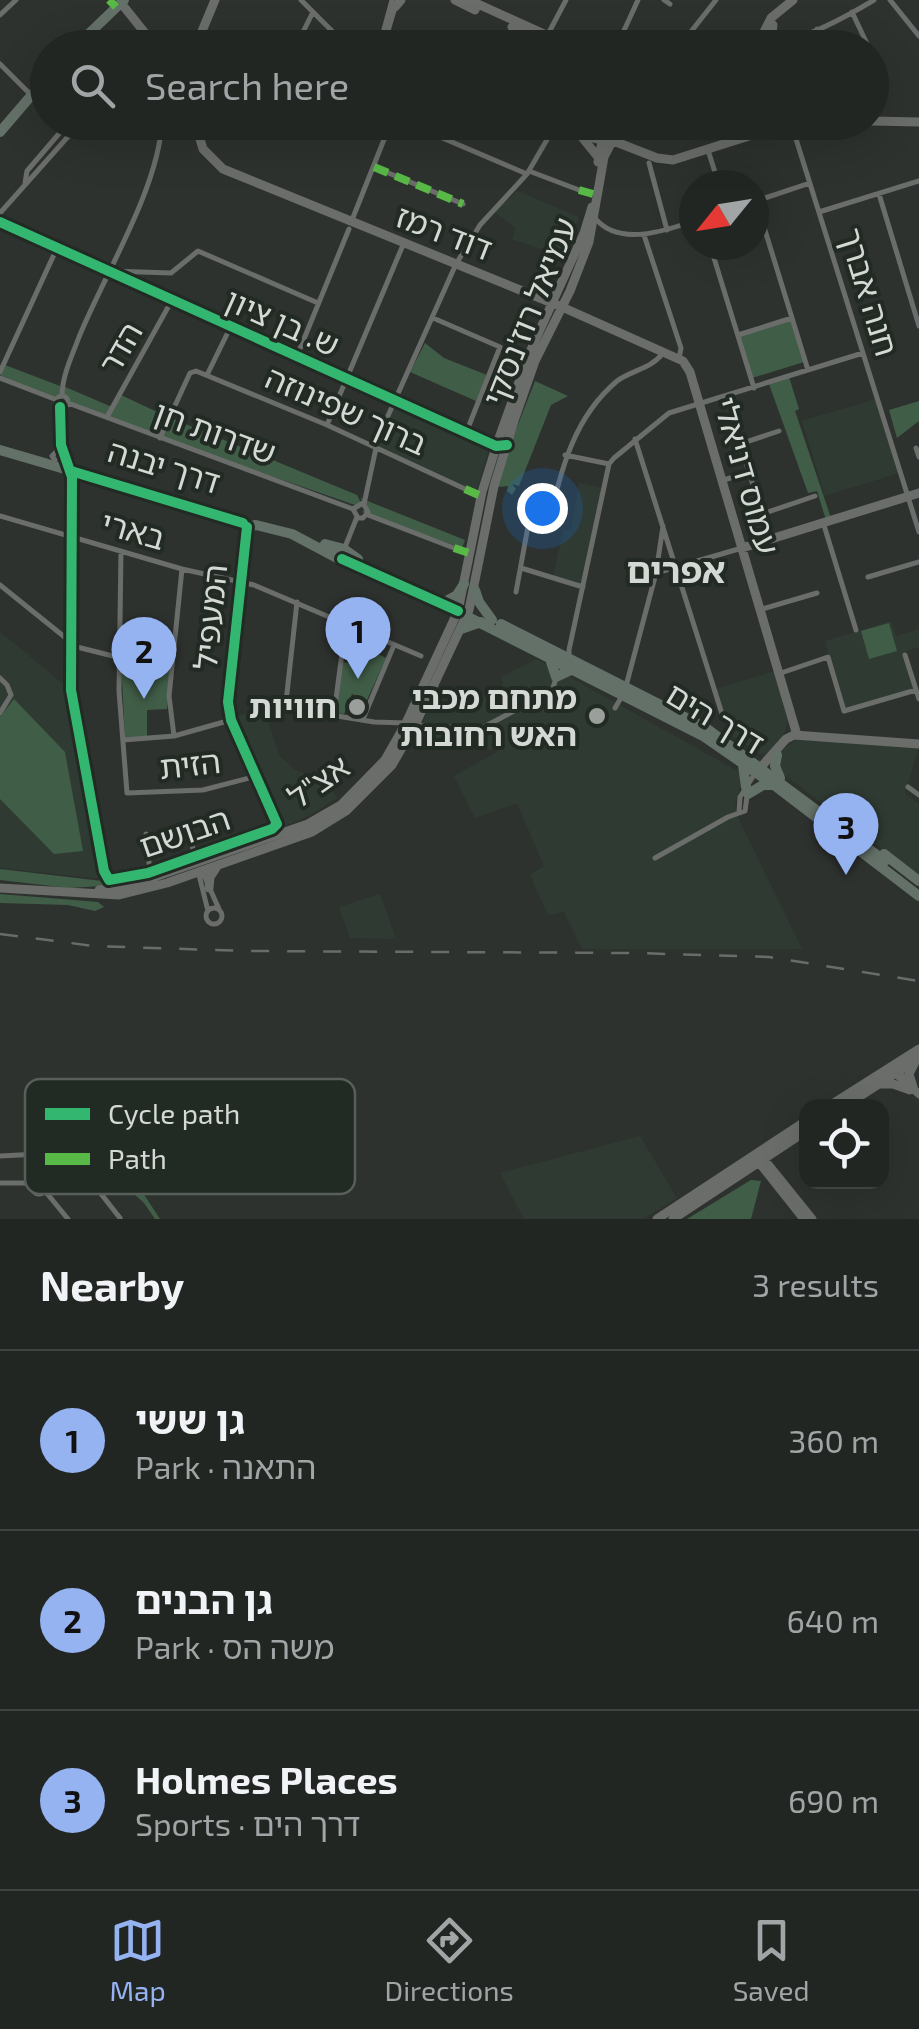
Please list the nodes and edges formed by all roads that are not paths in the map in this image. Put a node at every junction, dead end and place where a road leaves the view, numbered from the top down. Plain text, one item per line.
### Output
1 (16, 0) edge
2 (214, 0) edge
3 (301, 0) edge
4 (455, 0) edge
5 (470, 0) edge
6 (494, 0) edge
7 (566, 0) edge
8 (638, 0) edge
9 (716, 0) edge
10 (793, 0) edge
11 (801, 0) edge
12 (874, 0) edge
13 (890, 0) edge
14 (122, 2) edge
15 (397, 2) edge
16 (486, 8) junction
17 (313, 12) junction
18 (852, 12) junction
19 (0, 15) edge
20 (817, 29) edge
21 (93, 30) edge
22 (143, 30) edge
23 (202, 30) edge
24 (304, 30) edge
25 (331, 30) edge
26 (387, 30) edge
27 (518, 30) edge
28 (534, 30) edge
29 (550, 30) edge
30 (624, 30) edge
31 (692, 30) edge
32 (768, 30) edge
33 (770, 30) edge
34 (861, 30) edge
35 (919, 36) edge
36 (0, 64) edge
37 (29, 94) joint
38 (889, 121) edge
39 (919, 122) edge
40 (0, 129) edge
41 (53, 140) edge
42 (64, 140) edge
43 (158, 140) edge
44 (200, 140) edge
45 (384, 140) edge
46 (449, 140) edge
47 (547, 140) edge
48 (582, 140) edge
49 (598, 140) edge
50 (615, 140) edge
51 (615, 140) edge
52 (735, 140) edge
53 (797, 140) edge
54 (614, 144) junction
55 (708, 148) junction
56 (600, 160) junction
57 (649, 163) dead end
58 (374, 167) junction
59 (714, 170) edge
60 (528, 172) junction
61 (919, 181) edge
62 (25, 183) junction
63 (810, 183) junction
64 (579, 190) dead end
65 (879, 194) junction
66 (769, 196) edge
67 (462, 204) dead end
68 (819, 212) junction
69 (0, 213) edge
70 (0, 222) edge
71 (351, 224) junction
72 (597, 225) junction
73 (679, 227) edge
74 (668, 230) junction
75 (644, 235) junction
76 (403, 245) junction
77 (769, 245) edge
78 (57, 248) junction
79 (715, 260) edge
80 (456, 264) junction
81 (108, 271) junction
82 (560, 283) junction
83 (570, 292) junction
84 (919, 294) edge
85 (536, 296) junction
86 (910, 296) junction
87 (172, 300) junction
88 (551, 302) junction
89 (318, 303) junction
90 (562, 307) junction
91 (584, 317) junction
92 (432, 318) junction
93 (792, 318) junction
94 (919, 326) edge
95 (231, 327) junction
96 (738, 336) junction
97 (863, 353) junction
98 (663, 354) junction
99 (296, 357) junction
100 (679, 359) junction
101 (808, 370) junction
102 (0, 375) edge
103 (207, 375) junction
104 (346, 379) junction
105 (754, 388) junction
106 (60, 401) junction
107 (395, 402) junction
108 (700, 405) junction
109 (107, 417) junction
110 (327, 425) junction
111 (779, 430) dead end
112 (467, 431) junction
113 (160, 438) junction
114 (635, 440) junction
115 (500, 444) junction
116 (61, 445) junction
117 (0, 447) edge
118 (375, 447) junction
119 (916, 448) dead end
120 (565, 455) junction
121 (919, 457) edge
122 (54, 460) junction
123 (609, 464) junction
124 (69, 467) junction
125 (749, 472) junction
126 (721, 481) junction
127 (465, 489) dead end
128 (919, 493) edge
129 (815, 496) dead end
130 (908, 496) junction
131 (362, 506) junction
132 (762, 514) junction
133 (0, 516) edge
134 (528, 521) dead end
135 (248, 522) junction
136 (823, 522) junction
137 (664, 523) junction
138 (548, 526) dead end
139 (767, 528) dead end
140 (919, 532) edge
141 (72, 537) junction
142 (454, 548) dead end
143 (742, 548) junction
144 (122, 551) junction
145 (341, 553) junction
146 (919, 562) edge
147 (676, 567) junction
148 (521, 568) junction
149 (182, 569) junction
150 (656, 573) junction
151 (868, 577) dead end
152 (239, 581) junction
153 (0, 585) edge
154 (469, 587) junction
155 (583, 587) junction
156 (516, 592) dead end
157 (816, 593) dead end
158 (297, 602) junction
159 (460, 608) junction
160 (759, 610) junction
161 (486, 620) junction
162 (346, 622) junction
163 (461, 629) junction
164 (856, 630) dead end
165 (70, 643) junction
166 (394, 644) junction
167 (905, 654) dead end
168 (119, 656) junction
169 (421, 656) dead end
170 (563, 657) junction
171 (172, 658) junction
172 (778, 674) junction
173 (556, 676) junction
174 (0, 678) edge
175 (916, 690) junction
176 (624, 691) junction
177 (919, 700) edge
178 (615, 708) dead end
179 (422, 710) junction
180 (0, 713) edge
181 (334, 714) junction
182 (724, 717) dead end
183 (363, 719) junction
184 (231, 720) junction
185 (389, 723) junction
186 (411, 724) junction
187 (435, 726) junction
188 (795, 730) junction
189 (174, 736) junction
190 (399, 738) junction
191 (123, 740) junction
192 (919, 744) edge
193 (780, 747) junction
194 (745, 759) junction
195 (761, 771) junction
196 (256, 776) junction
197 (779, 784) junction
198 (908, 787) dead end
199 (747, 791) junction
200 (919, 795) edge
201 (277, 824) joint
202 (192, 830) dead end
203 (146, 834) dead end
204 (655, 858) dead end
205 (198, 866) junction
206 (218, 866) junction
207 (150, 872) junction
208 (187, 876) junction
209 (919, 884) edge
210 (0, 888) edge
211 (206, 888) junction
212 (62, 892) junction
213 (919, 900) edge
214 (219, 909) junction
215 (208, 911) junction
216 (918, 1056) edge
217 (895, 1071) junction
218 (878, 1085) junction
219 (915, 1091) edge
220 (842, 1099) edge
221 (856, 1099) edge
222 (799, 1127) edge
223 (799, 1136) edge
224 (25, 1155) edge
225 (0, 1156) edge
226 (762, 1157) junction
227 (742, 1173) junction
228 (771, 1173) junction
229 (0, 1183) edge
230 (25, 1185) edge
231 (45, 1194) edge
232 (101, 1194) edge
233 (68, 1219) edge
234 (120, 1219) edge
235 (657, 1219) edge
236 (673, 1219) edge
237 (804, 1219) edge
238 (812, 1219) edge

1 - 19 street
2 - 23 street
3 - 17 street
4 - 27 street
5 - 16 street
6 - 16 street
7 - 29 street
8 - 30 street
9 - 31 street
10 - 32 street
11 - 33 street
12 - 18 street
13 - 35 street
14 - 21 main road
14 - 22 street
15 - 26 street
16 - 28 street
17 - 24 street
17 - 25 street
18 - 20 street
18 - 34 street
36 - 37 street
37 - 40 main road
38 - 39 street
41 - 62 street
42 - 62 street
43 - 81 street
44 - 71 street, דוד רמז
45 - 58 street
46 - 60 street
47 - 60 street
48 - 56 street
49 - 54 street
50 - 54 street
51 - 54 street
52 - 55 street
53 - 63 street, חנה אברך
54 - 55 street
54 - 56 street, עמיאל רוז'נסקי
54 - 56 street
55 - 59 street
56 - 72 street, עמיאל רוז'נסקי
56 - 82 street, עמיאל רוז'נסקי
57 - 74 street
58 - 67 street
58 - 71 street
60 - 64 street
60 - 80 street
61 - 65 street
62 - 69 street
63 - 66 street
63 - 68 street, חנה אברך
65 - 68 street
65 - 86 street
68 - 97 street, חנה אברך
70 - 78 street, ש. בן ציון
71 - 76 street, דוד רמז
71 - 89 street
72 - 75 street
72 - 83 street, עמיאל רוז'נסקי
73 - 74 street
74 - 75 street
75 - 100 street, עמוס דניאלי
76 - 80 street, דוד רמז
76 - 104 street
77 - 93 street
78 - 81 street, ש. בן ציון
78 - 102 street
79 - 96 street
80 - 85 street, דוד רמז
80 - 92 street
81 - 87 street, ש. בן ציון
81 - 89 street
81 - 106 street
82 - 85 street
82 - 88 street, עמיאל רוז'נסקי
83 - 90 street, עמיאל רוז'נסקי
83 - 91 street
84 - 86 street
85 - 88 street, דוד רמז
86 - 94 street
87 - 95 street, ש. בן ציון
87 - 109 street, הדר
88 - 90 street, דוד רמז
88 - 115 street, עמיאל רוז'נסקי
89 - 99 street
90 - 91 street, דוד רמז
90 - 115 street, עמיאל רוז'נסקי
91 - 98 street, דוד רמז
92 - 107 street
92 - 112 street
93 - 96 street
93 - 101 street
95 - 99 street, ש. בן ציון
95 - 103 street
96 - 105 street
97 - 101 street
97 - 130 street, חנה אברך
98 - 100 street, דוד רמז
98 - 120 street
99 - 104 street, ש. בן ציון
100 - 108 street, עמוס דניאלי
101 - 105 street
102 - 106 street
103 - 110 street, ברוך שפינוזה
103 - 113 street
104 - 107 street, ש. בן ציון
104 - 110 street
105 - 108 street
106 - 109 street, שדרות חן
106 - 116 street
107 - 112 street, ש. בן ציון
107 - 118 street
108 - 114 street
108 - 126 street, עמוס דניאלי
109 - 113 street, שדרות חן
110 - 118 street, ברוך שפינוזה
111 - 125 street
112 - 115 street, ש. בן ציון
113 - 131 street, שדרות חן
114 - 123 street
114 - 137 street
115 - 154 street, עמיאל רוז'נסקי
116 - 122 street
116 - 124 street
117 - 122 main road, דרך יבנה
117 - 124 main road, דרך יבנה
118 - 127 street, ברוך שפינוזה
118 - 131 street
119 - 121 street
120 - 123 street
120 - 138 street
122 - 124 main road, דרך יבנה
123 - 155 street
124 - 135 main road, דרך יבנה
124 - 141 street
125 - 126 street
125 - 132 street
126 - 143 street, עמוס דניאלי
128 - 130 street
129 - 132 street
130 - 136 street
130 - 140 street, חנה אברך
131 - 142 street, שדרות חן
131 - 145 street
132 - 139 street
133 - 141 street, בארי
134 - 148 street
135 - 145 main road, דרך יבנה
135 - 152 street, המעפיל
136 - 143 street
136 - 164 street
137 - 147 street
137 - 150 street
141 - 144 street, בארי
141 - 165 street
143 - 147 street
143 - 160 street, עמוס דניאלי
144 - 149 street, בארי
144 - 168 street
145 - 159 main road, דרך יבנה
146 - 151 street
147 - 150 street
147 - 182 street
148 - 155 street
148 - 156 street
149 - 152 street, בארי
149 - 171 street
150 - 176 street
152 - 158 street, בארי
152 - 184 street, המעפיל
153 - 165 street
154 - 159 street, עמיאל רוז'נסקי
154 - 159 main road
154 - 161 main road
155 - 170 street
157 - 160 street
158 - 162 street, בארי
158 - 181 street
159 - 161 main road, דרך הים
159 - 163 street, אצ"ל
159 - 186 street, אצ"ל
160 - 172 street, עמוס דניאלי
161 - 163 main road
161 - 170 main road, דרך הים
162 - 166 street, בארי
162 - 181 street
163 - 179 street, אצ"ל
165 - 168 street
165 - 207 street, הבושם
166 - 169 street, בארי
166 - 183 street
167 - 175 street
168 - 171 street
168 - 191 street
170 - 173 main road
170 - 173 main road
170 - 176 main road, דרך הים
171 - 189 street
172 - 175 street
172 - 188 street, עמוס דניאלי
173 - 187 street
174 - 180 street
175 - 177 street
176 - 178 street
176 - 194 main road, דרך הים
179 - 186 street, אצ"ל
179 - 187 street
181 - 183 street
183 - 185 street
184 - 189 street
184 - 196 street, המעפיל
185 - 186 street
185 - 190 street
186 - 187 street
186 - 190 street, אצ"ל
186 - 206 street, אצ"ל
188 - 192 street
188 - 193 street
189 - 191 street
190 - 205 street, אצ"ל
191 - 196 street, הזית
193 - 194 main road
193 - 195 street
193 - 197 main road
194 - 195 main road, דרך הים
194 - 199 main road
195 - 197 main road, דרך הים
195 - 199 street
196 - 201 street, המעפיל
197 - 199 main road
197 - 209 main road, דרך הים
197 - 213 main road, דרך הים
198 - 200 street
199 - 204 street
201 - 205 street, הבושם
202 - 205 street
203 - 207 street
205 - 206 street, אצ"ל
205 - 207 street, הבושם
205 - 208 street, אצ"ל
205 - 211 street
205 - 212 street, אצ"ל
206 - 211 street
208 - 211 street
208 - 212 street, אצ"ל
210 - 212 street, אצ"ל
211 - 214 street
211 - 215 street
214 - 215 street
214 - 215 street
216 - 217 street
216 - 219 street
217 - 218 street
217 - 219 street
217 - 220 street
218 - 219 street
218 - 221 street
222 - 226 street
223 - 226 street
224 - 225 street
226 - 227 street
226 - 228 street
226 - 228 street
226 - 235 street
227 - 228 street
227 - 236 street
228 - 237 street
228 - 238 street
229 - 230 street
231 - 233 street
232 - 234 street

